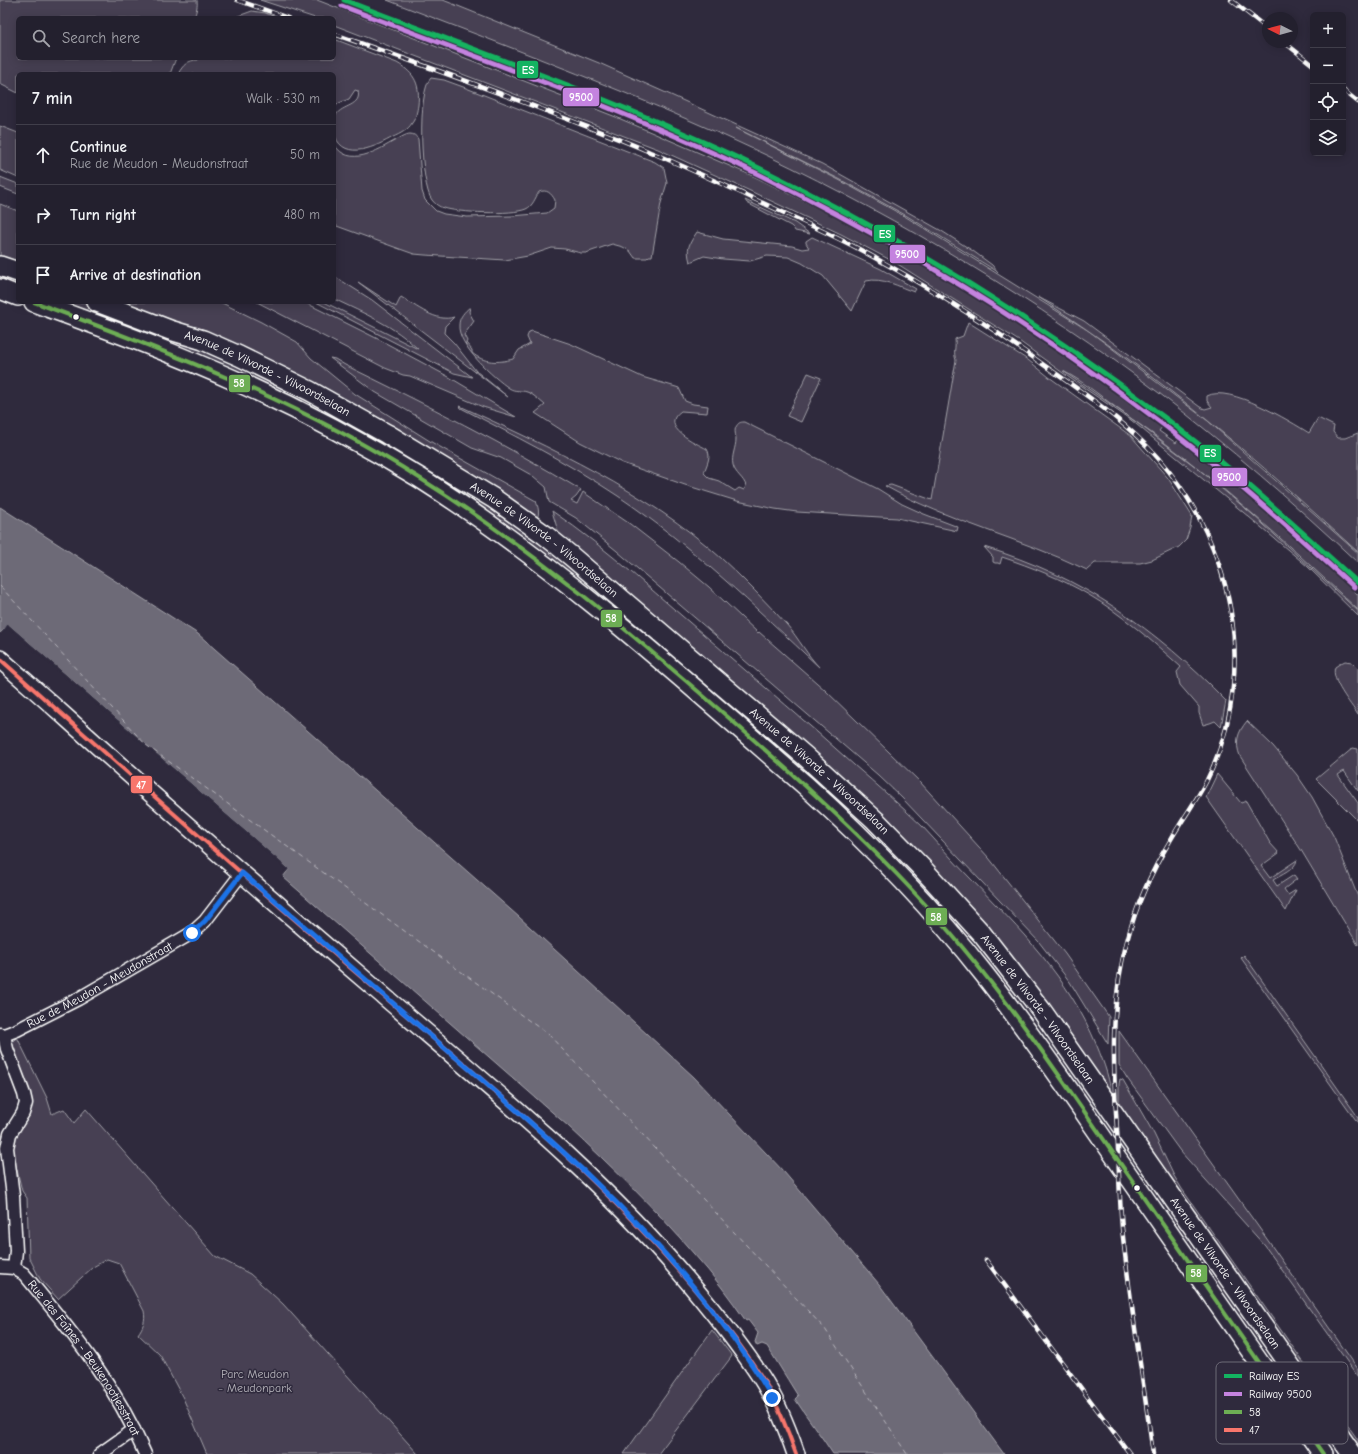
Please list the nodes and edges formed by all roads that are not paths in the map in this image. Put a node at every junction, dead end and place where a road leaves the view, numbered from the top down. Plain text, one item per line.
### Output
1 (0, 266) edge
2 (16, 271) edge
3 (0, 289) edge
4 (16, 295) edge
5 (39, 304) edge
6 (102, 304) edge
7 (0, 659) edge
8 (242, 873) junction
9 (2, 1034) edge
10 (0, 1267) edge
11 (14, 1268) junction
12 (1260, 1362) edge
13 (1288, 1362) edge
14 (134, 1430) junction
15 (1317, 1444) edge
16 (1345, 1444) edge
17 (100, 1454) edge
18 (145, 1454) edge
19 (796, 1454) edge
20 (1324, 1454) edge
21 (1352, 1454) edge

1 - 2 main road
3 - 4 main road
5 - 12 main road, Avenue de Vilvorde - Vilvoordselaan
6 - 13 main road, Avenue de Vilvorde - Vilvoordselaan
7 - 8 main road
8 - 9 street, Rue de Meudon - Meudonstraat
8 - 19 main road
9 - 11 street
10 - 11 street
11 - 14 street, Rue des Faînes - Beukenootjesstraat
14 - 17 street
14 - 18 street, Rue des Faînes - Beukenootjesstraat
15 - 20 main road, Avenue de Vilvorde - Vilvoordselaan
16 - 21 main road, Avenue de Vilvorde - Vilvoordselaan

